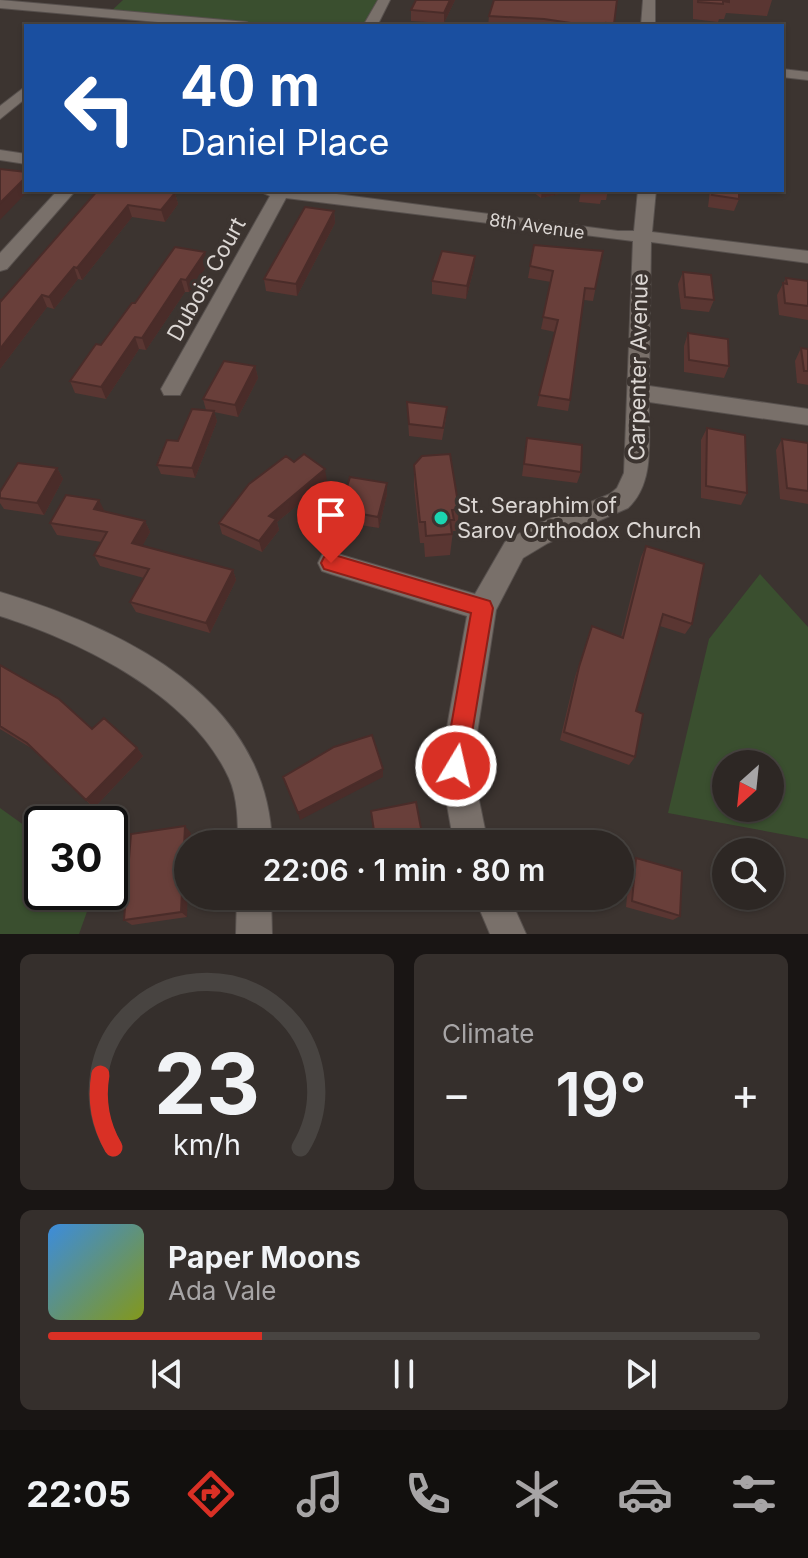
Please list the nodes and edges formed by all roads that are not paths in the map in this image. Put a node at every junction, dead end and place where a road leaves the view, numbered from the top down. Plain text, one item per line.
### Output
1 (123, 0) edge
2 (384, 0) edge
3 (649, 0) edge
4 (0, 4) edge
5 (108, 14) junction
6 (97, 24) edge
7 (224, 24) edge
8 (371, 24) edge
9 (648, 24) edge
10 (784, 73) edge
11 (808, 76) edge
12 (24, 92) edge
13 (0, 114) edge
14 (0, 155) edge
15 (24, 159) edge
16 (65, 192) edge
17 (276, 192) edge
18 (285, 192) edge
19 (647, 192) edge
20 (644, 236) junction
21 (808, 257) edge
22 (0, 265) edge
23 (172, 389) dead end
24 (639, 393) junction
25 (808, 417) edge
26 (331, 563) dead end
27 (0, 604) edge
28 (482, 608) junction
29 (254, 830) edge
30 (468, 830) edge
31 (254, 910) edge
32 (497, 910) edge
33 (254, 934) edge
34 (508, 934) edge

1 - 5 street
2 - 8 street
3 - 9 street
4 - 5 street
5 - 6 street
5 - 7 street
10 - 11 street
12 - 13 street
14 - 15 street
16 - 22 street
17 - 23 street, Dubois Court
18 - 20 street, 8th Avenue
19 - 20 street, Carpenter Avenue
20 - 21 street, 8th Avenue
20 - 24 street, Carpenter Avenue
24 - 25 street
24 - 28 street, Carpenter Avenue
26 - 28 street
27 - 29 street
28 - 30 street, Carpenter Avenue
31 - 33 street
32 - 34 street

